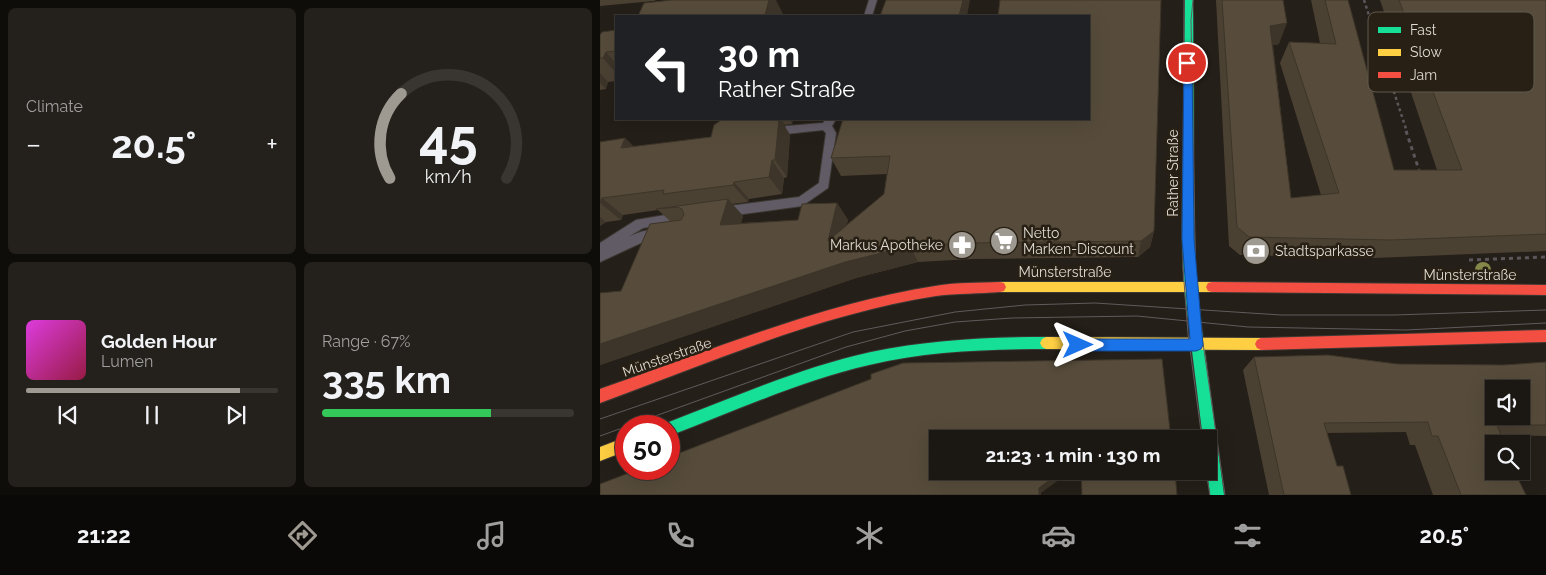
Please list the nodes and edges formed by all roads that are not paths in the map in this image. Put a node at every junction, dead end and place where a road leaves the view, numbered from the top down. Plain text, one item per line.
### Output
1 (873, 0) edge
2 (1189, 0) edge
3 (868, 15) edge
4 (828, 122) edge
5 (786, 130) dead end
6 (670, 234) edge
7 (600, 250) edge
8 (600, 257) edge
9 (1190, 286) junction
10 (1546, 290) edge
11 (1546, 336) edge
12 (1196, 345) junction
13 (600, 396) edge
14 (680, 425) edge
15 (615, 448) edge
16 (600, 454) edge
17 (1217, 495) edge

1 - 3 lane
2 - 9 main road, Rather Straße
4 - 5 lane
4 - 7 lane
6 - 8 lane
9 - 10 main road, Münsterstraße
9 - 12 main road, Rather Straße
9 - 13 main road, Münsterstraße
11 - 12 main road
12 - 14 main road
12 - 17 main road, Rather Straße
15 - 16 main road

